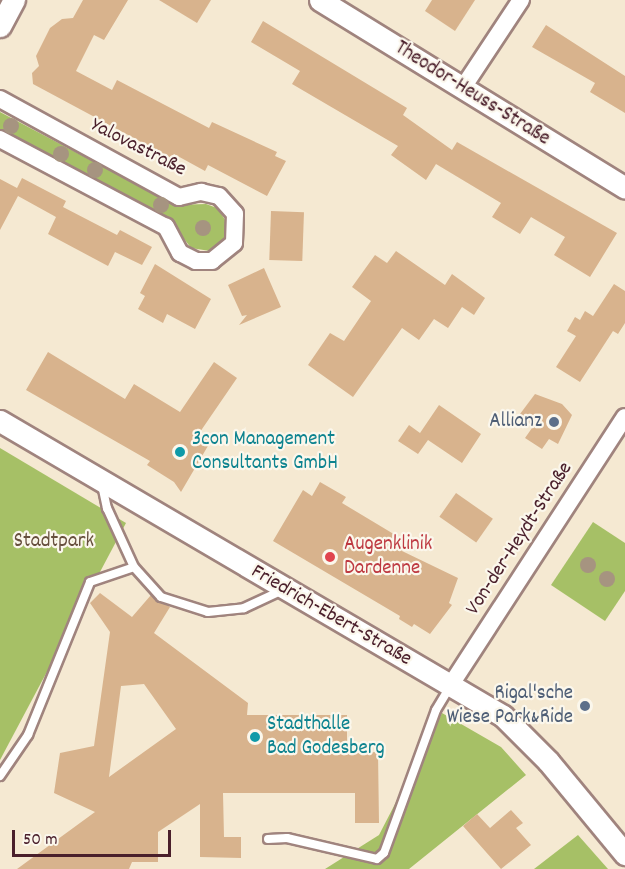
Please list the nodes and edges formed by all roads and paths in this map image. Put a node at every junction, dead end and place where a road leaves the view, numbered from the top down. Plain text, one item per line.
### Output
1 (14, 0) edge
2 (320, 0) edge
3 (521, 0) edge
4 (0, 26) edge
5 (462, 88) junction
6 (0, 99) edge
7 (0, 139) edge
8 (625, 188) edge
9 (625, 417) edge
10 (0, 421) edge
11 (102, 482) junction
12 (134, 567) junction
13 (286, 589) junction
14 (452, 683) junction
15 (0, 776) edge
16 (268, 839) dead end
17 (625, 854) edge

1 - 4 street
2 - 5 street, Theodor-Heuss-Straße
3 - 5 street
5 - 8 street, Theodor-Heuss-Straße
6 - 7 street, Yalovastraße
9 - 14 street, Von-der-Heydt-Straße
10 - 11 street, Friedrich-Ebert-Straße
11 - 12 lane
11 - 13 street, Friedrich-Ebert-Straße
12 - 13 lane
12 - 15 lane
13 - 14 street, Friedrich-Ebert-Straße
14 - 16 lane
14 - 17 street, Friedrich-Ebert-Straße

